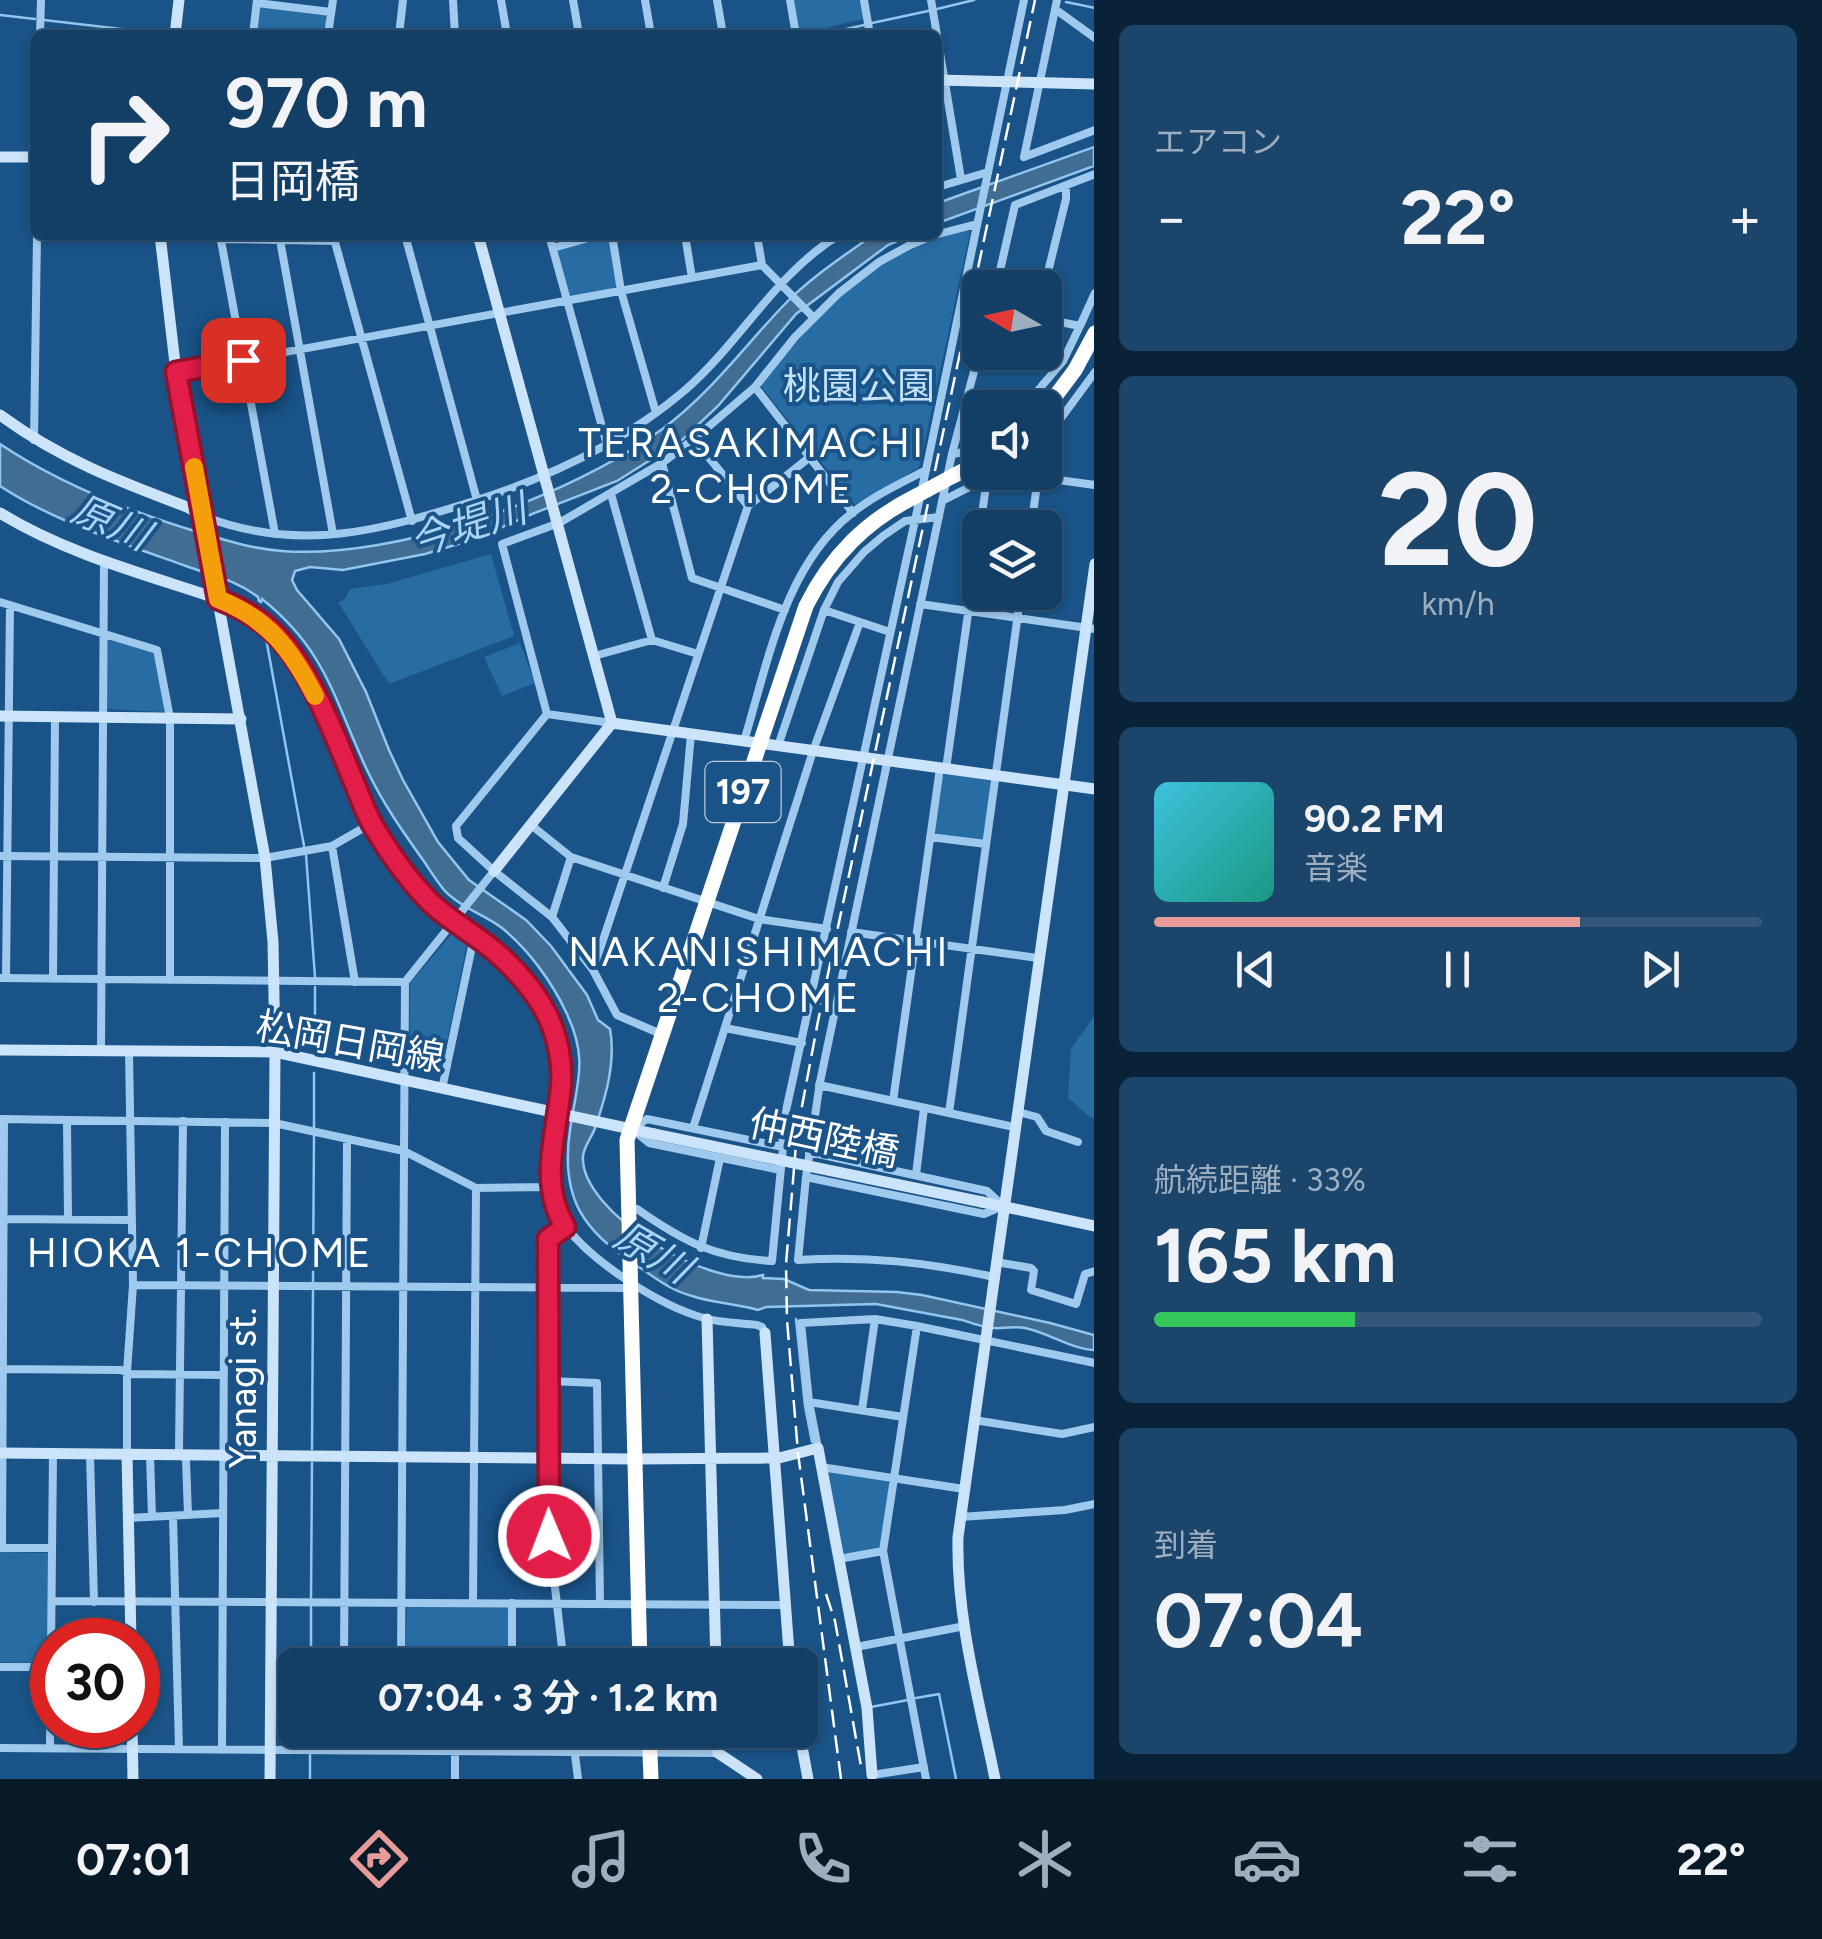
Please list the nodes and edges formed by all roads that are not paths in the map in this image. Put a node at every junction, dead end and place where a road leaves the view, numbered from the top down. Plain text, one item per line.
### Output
1 (40, 0) edge
2 (178, 0) edge
3 (333, 0) edge
4 (403, 0) edge
5 (454, 0) edge
6 (501, 0) edge
7 (573, 0) edge
8 (644, 0) edge
9 (717, 0) edge
10 (790, 0) edge
11 (864, 0) edge
12 (931, 0) edge
13 (1024, 0) edge
14 (257, 2) edge
15 (1056, 5) edge
16 (331, 12) junction
17 (40, 30) edge
18 (175, 30) edge
19 (254, 30) edge
20 (329, 30) edge
21 (400, 30) edge
22 (454, 30) edge
23 (506, 30) edge
24 (577, 30) edge
25 (649, 30) edge
26 (722, 30) edge
27 (795, 30) edge
28 (869, 30) edge
29 (936, 30) edge
30 (1094, 38) edge
31 (942, 79) edge
32 (1008, 80) junction
33 (1040, 83) junction
34 (942, 84) edge
35 (1094, 84) edge
36 (1094, 130) edge
37 (0, 156) edge
38 (30, 157) edge
39 (1094, 174) edge
40 (987, 176) junction
41 (961, 179) junction
42 (942, 186) edge
43 (1066, 186) junction
44 (976, 224) junction
45 (942, 232) edge
46 (37, 240) edge
47 (161, 240) edge
48 (221, 240) edge
49 (280, 240) edge
50 (335, 240) edge
51 (406, 240) edge
52 (479, 240) edge
53 (551, 240) edge
54 (582, 240) edge
55 (613, 240) edge
56 (686, 240) edge
57 (757, 240) edge
58 (829, 240) edge
59 (922, 240) edge
60 (553, 248) junction
61 (762, 266) junction
62 (1000, 270) edge
63 (1048, 270) edge
64 (692, 278) junction
65 (785, 286) junction
66 (621, 291) junction
67 (1094, 294) edge
68 (567, 301) junction
69 (499, 313) junction
70 (811, 314) junction
71 (1062, 323) edge
72 (430, 326) junction
73 (1087, 329) edge
74 (361, 338) junction
75 (300, 349) junction
76 (243, 360) junction
77 (974, 370) edge
78 (176, 372) junction
79 (1094, 372) edge
80 (756, 387) junction
81 (1039, 390) edge
82 (1060, 390) edge
83 (656, 413) junction
84 (0, 415) edge
85 (1062, 417) edge
86 (694, 439) junction
87 (34, 441) junction
88 (607, 444) junction
89 (962, 451) edge
90 (952, 454) junction
91 (810, 458) junction
92 (662, 463) junction
93 (926, 470) junction
94 (962, 471) edge
95 (546, 481) junction
96 (1062, 481) edge
97 (1094, 485) edge
98 (964, 490) edge
99 (611, 494) junction
100 (477, 500) junction
101 (942, 501) junction
102 (748, 506) junction
103 (853, 512) junction
104 (0, 513) edge
105 (557, 517) junction
106 (938, 517) junction
107 (916, 519) junction
108 (412, 521) junction
109 (204, 522) junction
110 (275, 534) junction
111 (333, 534) junction
112 (104, 561) junction
113 (1094, 564) edge
114 (720, 588) junction
115 (218, 599) junction
116 (5, 603) edge
117 (920, 604) junction
118 (785, 610) junction
119 (824, 610) junction
120 (1019, 610) edge
121 (968, 611) junction
122 (1018, 618) junction
123 (860, 622) junction
124 (1090, 628) edge
125 (890, 632) junction
126 (104, 634) junction
127 (652, 640) junction
128 (698, 654) junction
129 (594, 656) junction
130 (547, 714) junction
131 (4, 716) edge
132 (56, 717) junction
133 (103, 717) junction
134 (170, 718) junction
135 (241, 718) junction
136 (612, 723) junction
137 (673, 731) junction
138 (690, 734) junction
139 (752, 742) junction
140 (778, 746) junction
141 (813, 751) junction
142 (862, 758) junction
143 (887, 761) junction
144 (943, 769) junction
145 (996, 776) junction
146 (1063, 786) junction
147 (1094, 789) edge
148 (372, 823) junction
149 (531, 825) junction
150 (930, 837) junction
151 (986, 844) junction
152 (332, 846) junction
153 (4, 856) edge
154 (54, 856) junction
155 (102, 856) junction
156 (170, 857) junction
157 (571, 857) junction
158 (265, 858) junction
159 (491, 875) junction
160 (625, 875) junction
161 (664, 888) junction
162 (707, 902) junction
163 (552, 917) junction
164 (760, 920) junction
165 (454, 921) junction
166 (826, 929) junction
167 (851, 932) junction
168 (474, 937) junction
169 (916, 941) junction
170 (972, 949) junction
171 (1038, 958) junction
172 (593, 970) junction
173 (3, 978) edge
174 (53, 979) junction
175 (101, 979) junction
176 (170, 980) junction
177 (275, 981) junction
178 (355, 982) junction
179 (404, 982) junction
180 (725, 1028) junction
181 (663, 1034) junction
182 (802, 1043) junction
183 (0, 1050) edge
184 (101, 1051) junction
185 (129, 1051) junction
186 (275, 1052) junction
187 (404, 1081) junction
188 (819, 1085) junction
189 (442, 1089) junction
190 (892, 1101) junction
191 (924, 1108) junction
192 (1016, 1112) junction
193 (948, 1113) junction
194 (562, 1114) junction
195 (2, 1119) edge
196 (67, 1120) junction
197 (130, 1121) junction
198 (183, 1121) junction
199 (225, 1122) junction
200 (274, 1123) junction
201 (1014, 1127) junction
202 (693, 1128) junction
203 (632, 1129) junction
204 (347, 1139) junction
205 (1078, 1142) dead end
206 (783, 1147) junction
207 (404, 1151) junction
208 (809, 1152) junction
209 (720, 1158) junction
210 (780, 1170) junction
211 (916, 1175) junction
212 (806, 1176) junction
213 (550, 1187) junction
214 (476, 1188) junction
215 (1003, 1206) junction
216 (634, 1216) junction
217 (4, 1219) junction
218 (68, 1219) junction
219 (132, 1220) junction
220 (1094, 1226) edge
221 (565, 1227) junction
222 (701, 1248) junction
223 (996, 1262) junction
224 (1094, 1272) edge
225 (633, 1281) junction
226 (2, 1282) edge
227 (994, 1282) junction
228 (133, 1284) junction
229 (224, 1284) junction
230 (273, 1284) junction
231 (182, 1285) junction
232 (346, 1286) junction
233 (403, 1287) junction
234 (475, 1287) junction
235 (548, 1288) junction
236 (708, 1319) junction
237 (875, 1319) junction
238 (916, 1326) junction
239 (764, 1333) joint
240 (985, 1338) junction
241 (1094, 1363) edge
242 (1, 1369) edge
243 (126, 1372) junction
244 (179, 1375) junction
245 (224, 1376) junction
246 (548, 1381) junction
247 (809, 1402) junction
248 (862, 1410) junction
249 (903, 1417) junction
250 (974, 1420) junction
251 (1094, 1427) edge
252 (818, 1448) junction
253 (1, 1454) edge
254 (53, 1454) junction
255 (90, 1454) junction
256 (128, 1454) junction
257 (150, 1455) junction
258 (182, 1455) junction
259 (224, 1456) junction
260 (272, 1456) junction
261 (345, 1456) junction
262 (402, 1457) junction
263 (474, 1458) junction
264 (548, 1458) junction
265 (711, 1458) junction
266 (774, 1458) junction
267 (599, 1459) junction
268 (638, 1459) junction
269 (821, 1467) junction
270 (894, 1478) junction
271 (964, 1488) junction
272 (1094, 1504) edge
273 (223, 1514) junction
274 (188, 1515) junction
275 (174, 1516) junction
276 (152, 1517) junction
277 (960, 1517) junction
278 (128, 1518) junction
279 (1, 1548) edge
280 (52, 1548) junction
281 (883, 1551) junction
282 (838, 1560) junction
283 (52, 1602) junction
284 (94, 1602) junction
285 (130, 1602) junction
286 (176, 1602) junction
287 (223, 1602) junction
288 (271, 1602) junction
289 (345, 1602) junction
290 (402, 1602) junction
291 (473, 1602) junction
292 (512, 1602) junction
293 (556, 1603) junction
294 (600, 1603) junction
295 (642, 1604) junction
296 (714, 1604) junction
297 (784, 1606) junction
298 (52, 1618) edge
299 (130, 1618) edge
300 (965, 1626) junction
301 (900, 1638) junction
302 (856, 1647) junction
303 (344, 1648) edge
304 (401, 1648) edge
305 (512, 1648) edge
306 (562, 1648) edge
307 (643, 1648) edge
308 (715, 1648) edge
309 (788, 1648) edge
310 (0, 1667) edge
311 (30, 1667) edge
312 (0, 1748) edge
313 (30, 1748) edge
314 (133, 1748) joint
315 (455, 1748) edge
316 (574, 1748) edge
317 (645, 1748) edge
318 (647, 1748) edge
319 (718, 1748) edge
320 (802, 1748) edge
321 (179, 1749) junction
322 (222, 1750) junction
323 (270, 1750) junction
324 (344, 1751) joint
325 (455, 1752) junction
326 (574, 1752) junction
327 (646, 1753) junction
328 (718, 1753) junction
329 (924, 1767) junction
330 (872, 1777) edge
331 (133, 1779) edge
332 (270, 1779) edge
333 (455, 1779) edge
334 (578, 1779) edge
335 (643, 1779) edge
336 (651, 1779) edge
337 (757, 1779) edge
338 (808, 1779) edge
339 (926, 1779) edge
340 (994, 1779) edge

1 - 17 street
2 - 18 street
3 - 16 street
4 - 21 street
5 - 22 street
6 - 23 street
7 - 24 street
8 - 25 street
9 - 26 street
10 - 27 street
11 - 28 street
12 - 29 street
13 - 32 street
14 - 16 street
14 - 19 street
15 - 30 street
15 - 33 street
16 - 20 street
31 - 32 street
32 - 33 street
32 - 40 street
33 - 35 street
33 - 36 street
34 - 41 street
37 - 38 street
39 - 43 street
40 - 41 street
40 - 44 street
41 - 42 street
43 - 62 street
43 - 63 street
44 - 45 street
44 - 93 street
46 - 87 street
47 - 78 street, Yanagi st.
48 - 76 street
49 - 75 street
50 - 74 street
51 - 72 street
52 - 69 street
53 - 60 street
54 - 60 street
55 - 66 street
56 - 64 street
57 - 61 street
58 - 65 street
59 - 70 street
60 - 68 street
61 - 64 street
61 - 65 street
64 - 66 street
65 - 70 street
65 - 83 street
66 - 68 street
66 - 83 street
67 - 73 street
68 - 69 street
68 - 88 street
69 - 72 street
69 - 95 street
70 - 80 street
71 - 73 street
72 - 74 street
72 - 100 street
73 - 81 street
73 - 82 highway
74 - 75 street
74 - 108 street
75 - 76 street
75 - 111 street
76 - 78 street
76 - 110 street
77 - 90 street
78 - 109 street, Yanagi st.
79 - 85 street
80 - 86 street
80 - 91 street
83 - 88 street
84 - 87 street
86 - 92 street
86 - 102 street
87 - 109 street
88 - 95 street
89 - 90 street
90 - 101 street
91 - 102 street
91 - 103 street
92 - 99 street
92 - 114 street
93 - 103 street
93 - 107 street
94 - 139 highway, 197, bridge
95 - 100 street
95 - 105 street
96 - 97 street
98 - 101 street
99 - 105 street
99 - 127 street
100 - 108 street
101 - 106 street
102 - 114 street
103 - 118 street
104 - 112 street
105 - 129 street
105 - 130 street
106 - 107 street
106 - 117 street
107 - 119 street
107 - 125 street
108 - 111 street
109 - 110 street
109 - 115 street, Yanagi st.
110 - 111 street
112 - 115 street
112 - 126 street
113 - 124 street
114 - 118 street
114 - 128 street
115 - 135 street, Yanagi st.
115 - 148 street
116 - 126 street
116 - 131 street
117 - 121 street
117 - 143 street
118 - 139 street
119 - 123 street
119 - 140 street
120 - 122 street
121 - 122 street
121 - 144 street
122 - 124 street
122 - 145 street
123 - 125 street
123 - 141 street
124 - 146 street
125 - 142 street
126 - 133 street
126 - 134 street
127 - 128 street
127 - 129 street
128 - 137 street
129 - 136 street
130 - 136 street
130 - 159 street
131 - 132 street
131 - 153 street
132 - 133 street
132 - 154 street
133 - 134 street
133 - 155 street
134 - 135 street
134 - 156 street
135 - 158 street, Yanagi st.
136 - 137 street
136 - 149 street
137 - 138 street
137 - 160 street
138 - 139 street
138 - 161 street
139 - 140 street
139 - 162 highway, 197
140 - 141 street
141 - 142 street
141 - 164 street
142 - 143 street
142 - 166 street
143 - 144 street
143 - 167 street
144 - 145 street
144 - 150 street
145 - 146 street
145 - 151 street
146 - 147 street
146 - 171 street
148 - 152 street
148 - 165 street
149 - 157 street
149 - 159 street
150 - 151 street
150 - 169 street
151 - 170 street
152 - 158 street
152 - 178 street
153 - 154 street
153 - 173 street
154 - 155 street
154 - 174 street
155 - 156 street
155 - 175 street
156 - 158 street
156 - 176 street
157 - 160 street
157 - 163 street
158 - 177 street, Yanagi st.
159 - 163 street
159 - 165 street
160 - 161 street
160 - 172 street
161 - 162 street
162 - 164 street
162 - 181 highway, 197
163 - 172 street
164 - 166 street
164 - 180 street
165 - 168 street
165 - 179 street
166 - 182 street
167 - 169 street
167 - 188 street
168 - 189 street
168 - 194 street
169 - 170 street
169 - 190 street
170 - 171 street
170 - 193 street
171 - 192 street
172 - 181 street
173 - 174 street
174 - 175 street
175 - 176 street
175 - 184 street
176 - 177 street
177 - 178 street
177 - 186 street, Yanagi st.
178 - 179 street
179 - 187 street
180 - 182 street
180 - 202 street
181 - 203 highway, 197
182 - 206 street
183 - 184 street, 松岡日岡線
184 - 185 street, 松岡日岡線
185 - 186 street, 松岡日岡線
185 - 197 street
186 - 187 street, 松岡日岡線
186 - 200 street, Yanagi st.
187 - 189 street, 松岡日岡線
187 - 207 street
188 - 190 street
188 - 208 street
189 - 194 street, 松岡日岡線
190 - 191 street
191 - 193 street
191 - 211 street
192 - 201 street
192 - 205 street
193 - 201 street
194 - 203 street, 松岡日岡線
194 - 213 street
195 - 196 street
195 - 217 street
196 - 197 street
196 - 218 street
197 - 198 street
197 - 219 street
198 - 199 street
198 - 231 street
199 - 200 street
199 - 229 street
200 - 204 street
200 - 230 street, Yanagi st.
201 - 215 street
202 - 203 street
202 - 206 street
203 - 209 street
203 - 215 street, 仲西陸橋, bridge
203 - 216 highway, 197
204 - 207 street
204 - 232 street
206 - 210 street
207 - 214 street
207 - 233 street
208 - 211 street
208 - 212 street
209 - 210 street
209 - 222 street
210 - 222 street
211 - 215 street
212 - 215 street
212 - 227 street
213 - 214 street
213 - 221 street
214 - 234 street
215 - 220 street
215 - 223 street
216 - 222 street
216 - 225 highway, 197
217 - 218 street
217 - 226 street
218 - 219 street
219 - 228 street
221 - 225 street
221 - 235 street
223 - 224 street
223 - 227 street
225 - 235 street
225 - 236 street
225 - 268 highway, 197
226 - 242 street
227 - 240 street
228 - 231 street
228 - 243 street
229 - 230 street
229 - 231 street
229 - 245 street
230 - 232 street
230 - 260 street, Yanagi st.
231 - 244 street
232 - 233 street
232 - 261 street
233 - 234 street
233 - 262 street
234 - 235 street
234 - 263 street
235 - 246 street
236 - 239 street
236 - 265 street
237 - 238 street
237 - 247 street
237 - 248 street
238 - 240 street
238 - 249 street
239 - 266 street
240 - 241 street
240 - 250 street
242 - 243 street
242 - 253 street
243 - 244 street
243 - 256 street
244 - 245 street
244 - 258 street
245 - 259 street
246 - 264 street
246 - 267 street
247 - 248 street
247 - 252 street
248 - 249 street
249 - 270 street
250 - 251 street
250 - 271 street
252 - 266 street
252 - 269 street
253 - 254 street
253 - 279 street
254 - 255 street
254 - 280 street
255 - 256 street
255 - 284 street
256 - 257 street
256 - 278 street
257 - 258 street
257 - 276 street
258 - 259 street
258 - 274 street
259 - 260 street
259 - 273 street
260 - 261 street
260 - 288 street, Yanagi st.
261 - 262 street
261 - 289 street
262 - 263 street
262 - 290 street
263 - 264 street
263 - 291 street
264 - 267 street
264 - 293 street
265 - 266 street
265 - 268 street
265 - 296 street
266 - 297 street
267 - 268 street
267 - 294 street
268 - 295 highway, 197
269 - 270 street
269 - 282 street
270 - 271 street
270 - 281 street
271 - 277 street
272 - 277 street
273 - 274 street
273 - 287 street
274 - 275 street
275 - 276 street
275 - 286 street
276 - 278 street
277 - 300 street
278 - 285 street
279 - 280 street
280 - 283 street
281 - 282 street
281 - 301 street
282 - 302 street
283 - 284 street
283 - 298 street
284 - 285 street
285 - 286 street
285 - 299 street
286 - 287 street
286 - 321 street
287 - 288 street
287 - 322 street
288 - 289 street
288 - 323 street, Yanagi st.
289 - 290 street
289 - 303 street
290 - 291 street
290 - 304 street
291 - 292 street
292 - 293 street
292 - 305 street
293 - 294 street
293 - 306 street
294 - 295 street
295 - 296 street
295 - 307 highway, 197
296 - 297 street
296 - 308 street
297 - 309 street
300 - 301 street
300 - 340 street
301 - 302 street
301 - 329 street
302 - 330 street
310 - 311 street
312 - 313 street
314 - 321 street
314 - 331 street
315 - 325 street
316 - 326 street
317 - 327 highway
318 - 327 highway
319 - 328 street
320 - 338 street
321 - 322 street
322 - 323 street
323 - 324 street
323 - 332 street, Yanagi st.
324 - 325 street
325 - 326 street
325 - 333 street
326 - 327 street
326 - 334 street
327 - 328 street
327 - 335 highway
327 - 336 highway
328 - 337 street
329 - 330 street
329 - 339 street

